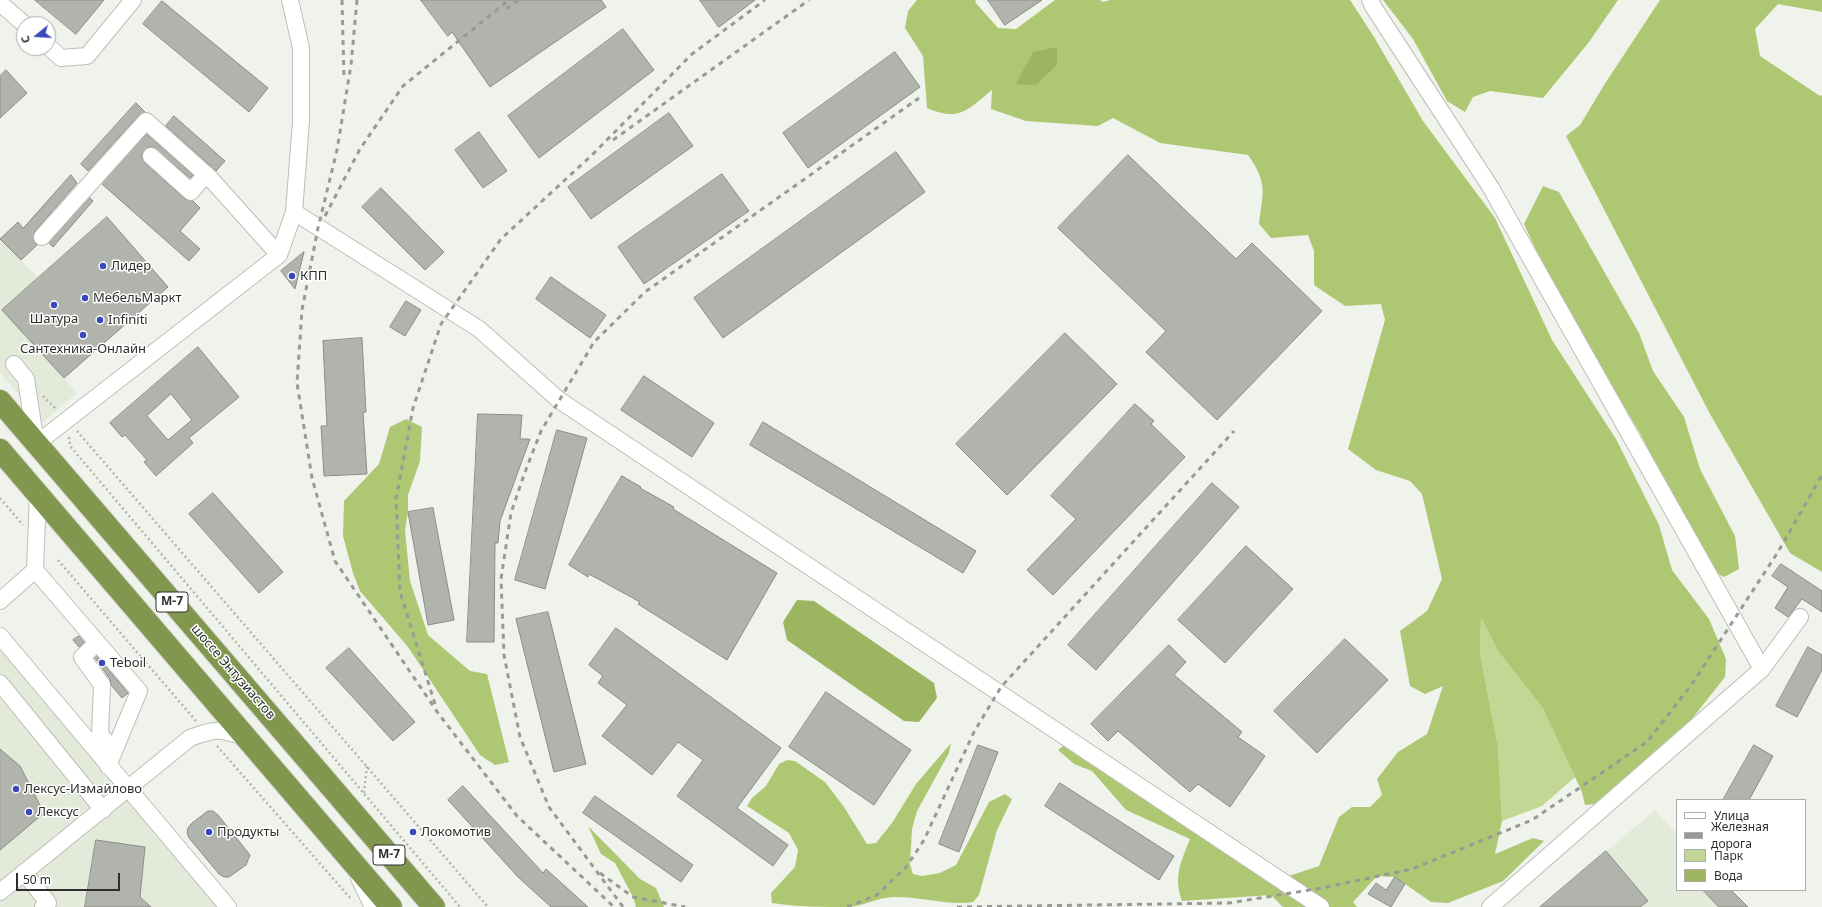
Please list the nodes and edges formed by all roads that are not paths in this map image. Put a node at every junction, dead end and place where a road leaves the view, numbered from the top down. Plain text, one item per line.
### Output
1 (133, 0) edge
2 (290, 0) edge
3 (1370, 0) edge
4 (0, 3) edge
5 (16, 17) edge
6 (56, 53) edge
7 (151, 156) dead end
8 (206, 174) junction
9 (294, 212) junction
10 (42, 237) dead end
11 (279, 255) junction
12 (14, 364) dead end
13 (0, 401) edge
14 (36, 444) junction
15 (0, 450) edge
16 (38, 494) junction
17 (35, 570) junction
18 (0, 601) edge
19 (1800, 617) dead end
20 (0, 636) edge
21 (98, 643) junction
22 (1762, 669) junction
23 (0, 683) edge
24 (245, 737) junction
25 (114, 751) junction
26 (108, 766) junction
27 (128, 787) junction
28 (103, 810) junction
29 (349, 858) junction
30 (24, 872) junction
31 (0, 892) edge
32 (44, 907) edge
33 (228, 907) edge
34 (373, 907) edge
35 (391, 907) edge
36 (434, 907) edge
37 (1321, 907) edge
38 (1490, 907) edge

1 - 6 street
2 - 9 street
3 - 22 street
4 - 5 street
7 - 8 street
8 - 10 street
8 - 11 street
9 - 11 street
9 - 37 street
11 - 14 street
12 - 14 street
13 - 14 highway, шоссе Энтузиастов / М-7
14 - 36 highway, шоссе Энтузиастов / М-7
15 - 16 highway, М-7
16 - 17 street
16 - 24 highway, М-7
17 - 18 street
17 - 21 street
19 - 22 street
20 - 26 street
21 - 25 street
21 - 25 street
22 - 38 street
23 - 28 street
24 - 27 street
24 - 29 highway, М-7
25 - 26 street
26 - 27 street
27 - 28 street
27 - 33 street
28 - 30 street
29 - 34 street
29 - 35 highway, М-7
30 - 31 street
30 - 32 street

